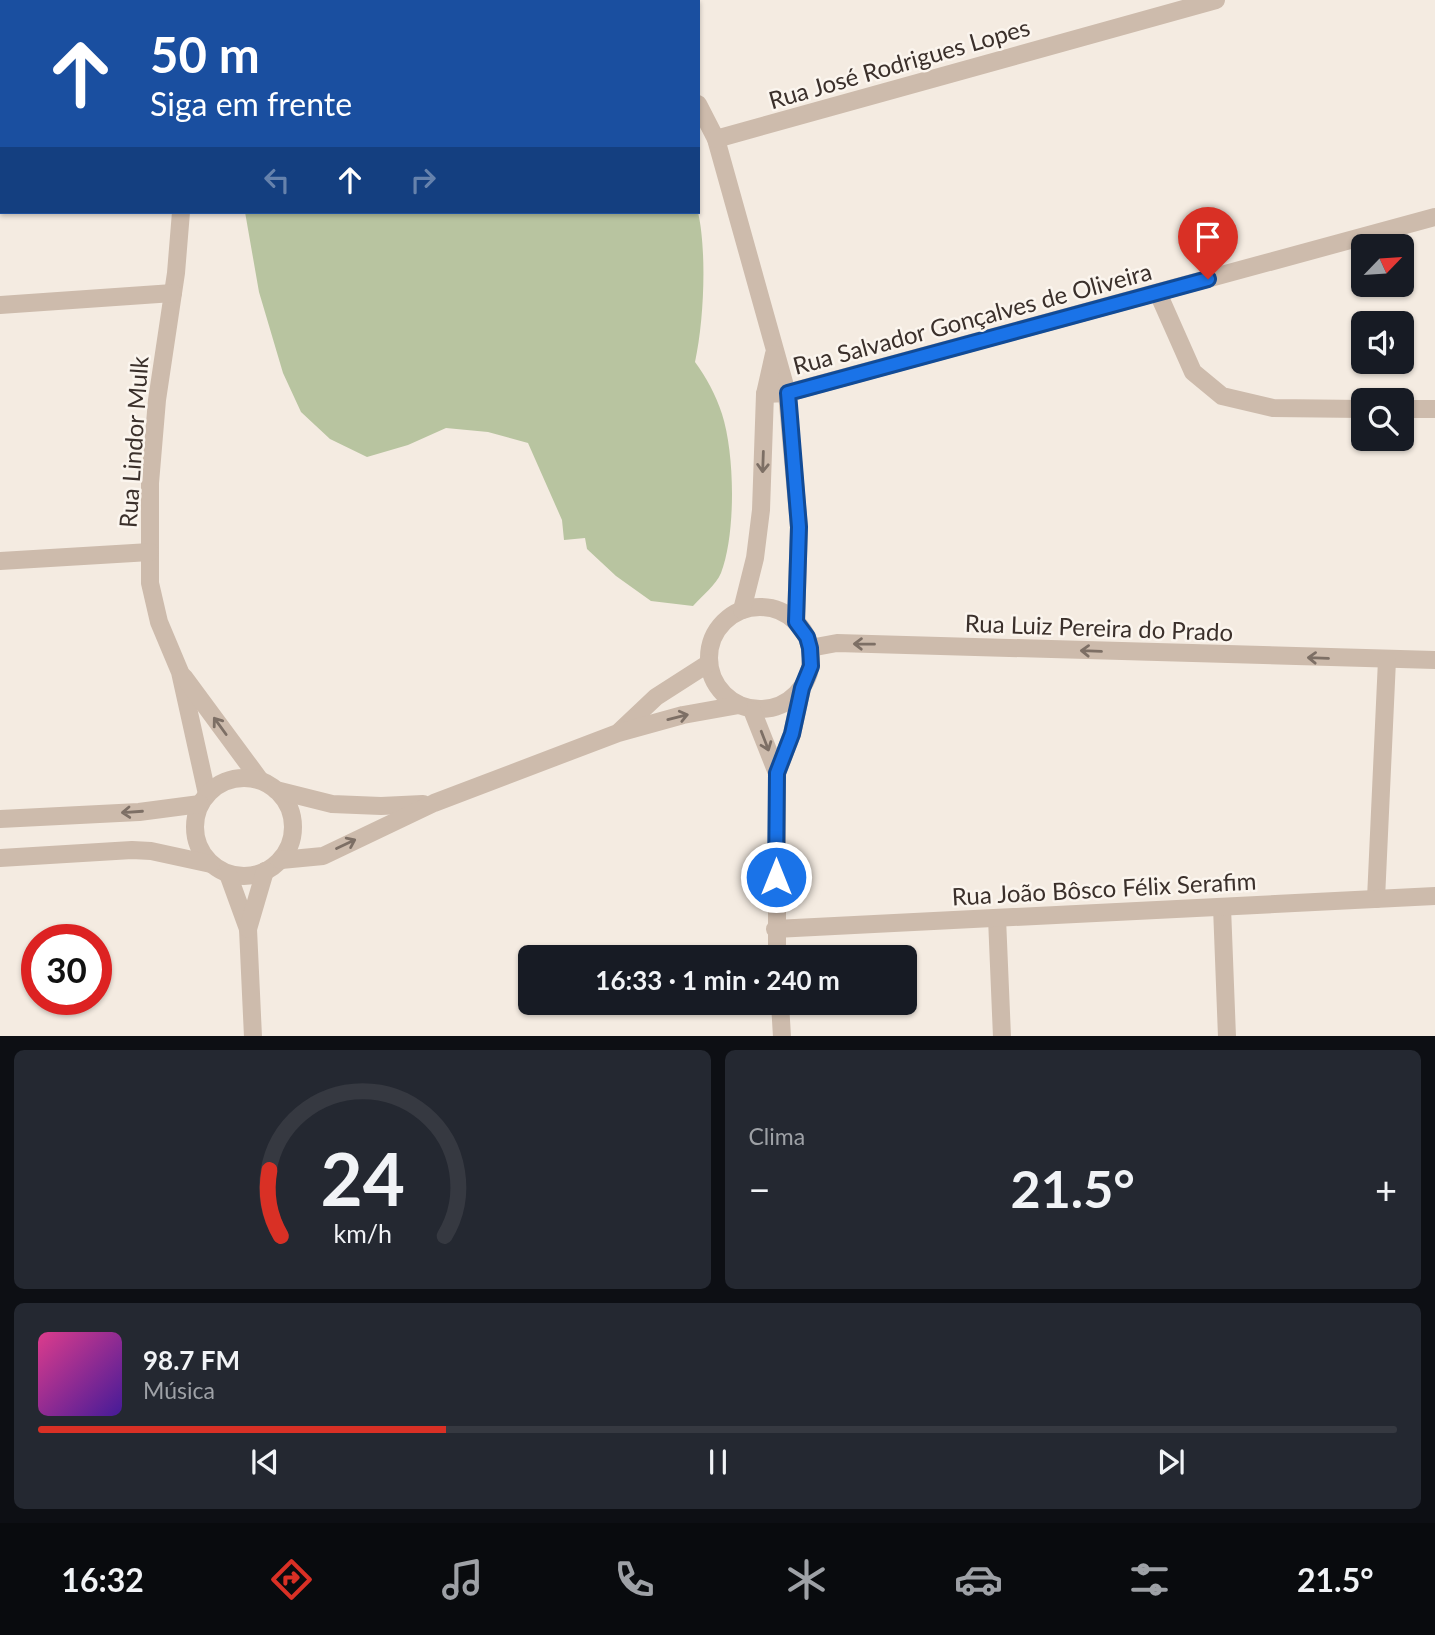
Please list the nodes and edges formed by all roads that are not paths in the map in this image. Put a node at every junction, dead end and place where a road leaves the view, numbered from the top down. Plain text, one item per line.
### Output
1 (1216, 0) edge
2 (700, 108) edge
3 (716, 139) junction
4 (181, 214) edge
5 (1435, 217) edge
6 (173, 293) junction
7 (1158, 293) junction
8 (0, 305) edge
9 (775, 351) junction
10 (788, 393) junction
11 (765, 394) junction
12 (1351, 408) edge
13 (1414, 409) edge
14 (1435, 409) edge
15 (150, 552) junction
16 (0, 561) edge
17 (742, 610) junction
18 (796, 622) junction
19 (810, 648) junction
20 (1387, 660) junction
21 (1435, 660) edge
22 (709, 663) junction
23 (180, 672) junction
24 (802, 688) junction
25 (746, 707) junction
26 (618, 733) junction
27 (777, 773) junction
28 (260, 780) junction
29 (276, 790) junction
30 (203, 799) junction
31 (434, 803) junction
32 (0, 819) edge
33 (0, 858) edge
34 (281, 860) junction
35 (211, 864) junction
36 (265, 871) junction
37 (228, 874) junction
38 (1435, 896) edge
39 (1376, 899) junction
40 (1222, 907) junction
41 (997, 919) junction
42 (248, 929) junction
43 (775, 929) junction
44 (776, 945) edge
45 (781, 1015) edge
46 (253, 1036) edge
47 (782, 1036) edge
48 (1002, 1036) edge
49 (1227, 1036) edge

1 - 3 street, Rua José Rodrigues Lopes
2 - 3 street
3 - 9 street
4 - 6 street, Rua Lindor Mulk
5 - 7 street, Rua Salvador Gonçalves de Oliveira
6 - 8 street
6 - 15 street, Rua Lindor Mulk
7 - 10 street, Rua Salvador Gonçalves de Oliveira
7 - 12 street
9 - 10 street
9 - 11 street
10 - 11 street, Rua Salvador Gonçalves de Oliveira
10 - 18 street
11 -> 17 street
13 - 14 street
15 - 16 street
15 - 23 street, Rua Lindor Mulk
17 - 18 street
17 - 22 street
18 - 19 street
20 -> 19 street, Rua Luiz Pereira do Prado
19 - 24 street
20 - 21 street, Rua Luiz Pereira do Prado
20 - 39 street
22 - 25 street
22 - 26 street
28 -> 23 street, Rua Lindor Mulk
23 - 30 street, Rua Lindor Mulk
24 - 25 street
24 - 27 street
26 -> 25 street
25 -> 27 street
26 - 31 street
27 - 43 street
28 - 29 street
28 - 30 street
29 - 31 street
29 - 34 street
30 -> 32 street
30 - 35 street
34 -> 31 street
33 - 35 street
34 - 36 street
35 - 37 street
36 - 37 street
36 - 42 street
37 - 42 street
38 - 39 street, Rua João Bôsco Félix Serafim
39 - 40 street, Rua João Bôsco Félix Serafim
40 - 41 street, Rua João Bôsco Félix Serafim
40 - 49 street
41 - 43 street, Rua João Bôsco Félix Serafim
41 - 48 street
42 - 46 street
43 - 44 street
45 - 47 street

